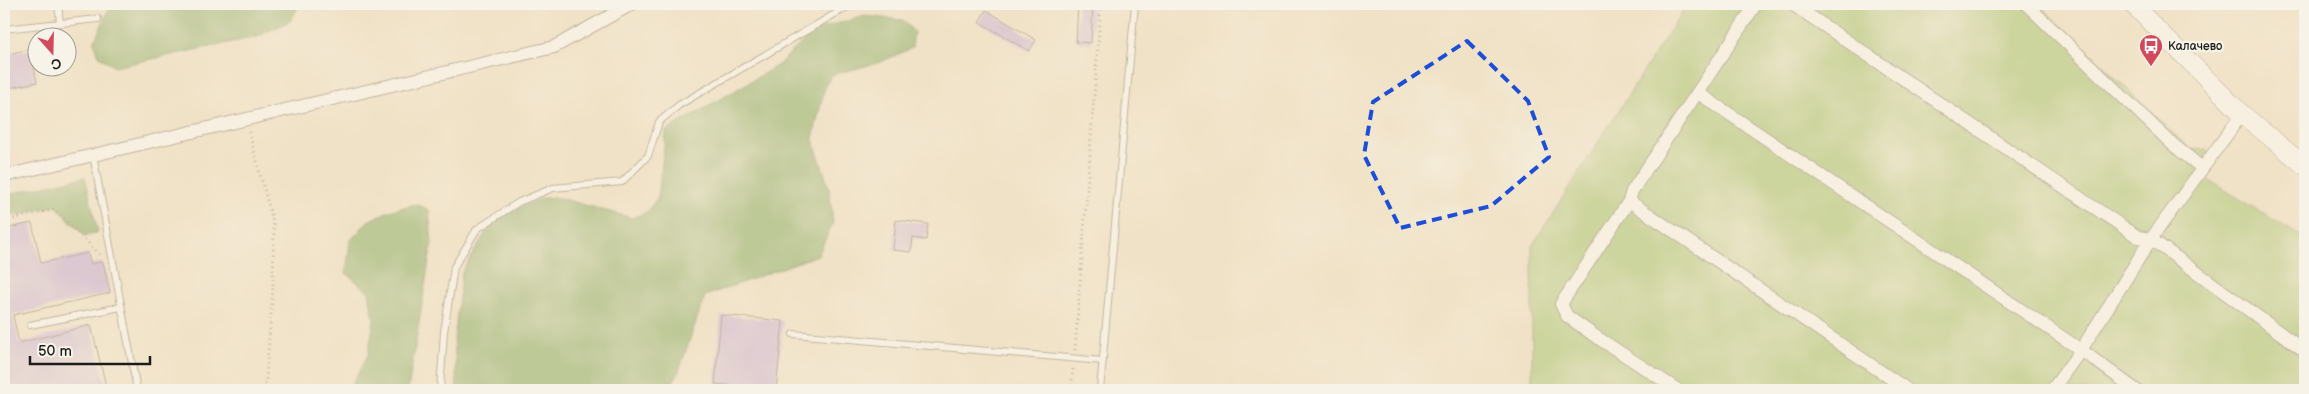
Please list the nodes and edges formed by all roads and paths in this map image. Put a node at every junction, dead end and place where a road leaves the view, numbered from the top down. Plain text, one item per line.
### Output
1 (58, 4) edge
2 (632, 4) edge
3 (852, 4) edge
4 (1101, 4) edge
5 (1135, 4) edge
6 (1756, 4) edge
7 (1792, 4) edge
8 (2026, 4) edge
9 (2132, 4) edge
10 (98, 19) dead end
11 (60, 23) junction
12 (5, 28) edge
13 (1698, 92) junction
14 (2242, 114) junction
15 (245, 120) junction
16 (93, 155) junction
17 (2305, 166) edge
18 (2202, 168) junction
19 (4, 176) edge
20 (1629, 201) junction
21 (4, 221) edge
22 (2151, 239) junction
23 (103, 259) dead end
24 (121, 307) junction
25 (30, 325) dead end
26 (793, 334) dead end
27 (2081, 350) junction
28 (2305, 350) edge
29 (1074, 359) junction
30 (1103, 361) junction
31 (137, 390) edge
32 (265, 390) edge
33 (440, 390) edge
34 (1072, 390) edge
35 (1100, 390) edge
36 (1678, 390) edge
37 (1908, 390) edge
38 (2052, 390) edge
39 (2136, 390) edge

1 - 11 lane
2 - 15 street
3 - 33 lane
4 - 29 path
5 - 30 lane
6 - 13 street
7 - 22 street
8 - 18 street
9 - 14 main road
10 - 11 lane
11 - 12 lane
13 - 20 street
13 - 27 street
14 - 17 main road
14 - 18 street
15 - 16 street
15 - 32 path
16 - 19 street
16 - 24 lane
18 - 22 street
20 - 36 street
20 - 37 street
21 - 23 path
22 - 27 street
22 - 28 street
24 - 25 lane
24 - 31 lane
26 - 29 lane
27 - 38 street
27 - 39 street
29 - 30 lane
29 - 34 path
30 - 35 lane

